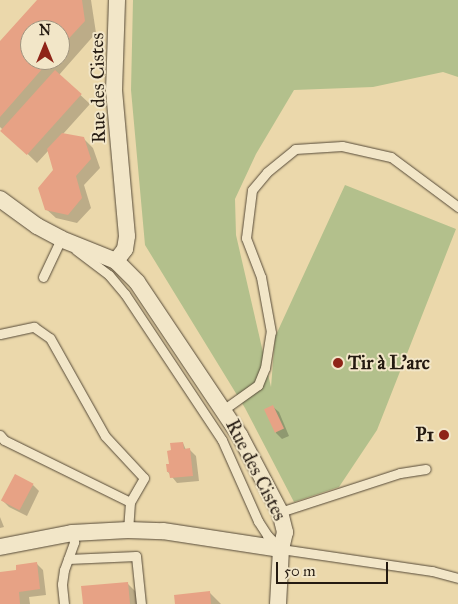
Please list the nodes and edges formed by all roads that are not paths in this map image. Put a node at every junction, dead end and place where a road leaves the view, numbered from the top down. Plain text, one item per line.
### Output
1 (117, 0) edge
2 (0, 199) edge
3 (458, 207) edge
4 (61, 239) junction
5 (116, 261) junction
6 (43, 277) dead end
7 (0, 334) edge
8 (223, 410) junction
9 (0, 435) edge
10 (426, 469) dead end
11 (130, 502) junction
12 (280, 512) junction
13 (128, 530) junction
14 (72, 533) junction
15 (0, 546) edge
16 (281, 549) junction
17 (68, 559) junction
18 (458, 578) edge
19 (64, 604) edge
20 (141, 604) edge
21 (278, 604) edge

1 - 5 street, Rue des Cistes
2 - 4 street, Rue des Cistes
3 - 8 lane
4 - 5 street, Rue des Cistes
4 - 6 lane
4 - 16 lane, Rue des Cistes
5 - 8 street, Rue des Cistes
7 - 11 lane
8 - 12 street, Rue des Cistes
9 - 11 lane
10 - 12 lane
11 - 13 lane
12 - 16 street, Rue des Cistes
13 - 14 street
13 - 16 street
14 - 15 street
14 - 17 lane
16 - 18 lane
16 - 21 street
17 - 19 lane
17 - 20 lane

